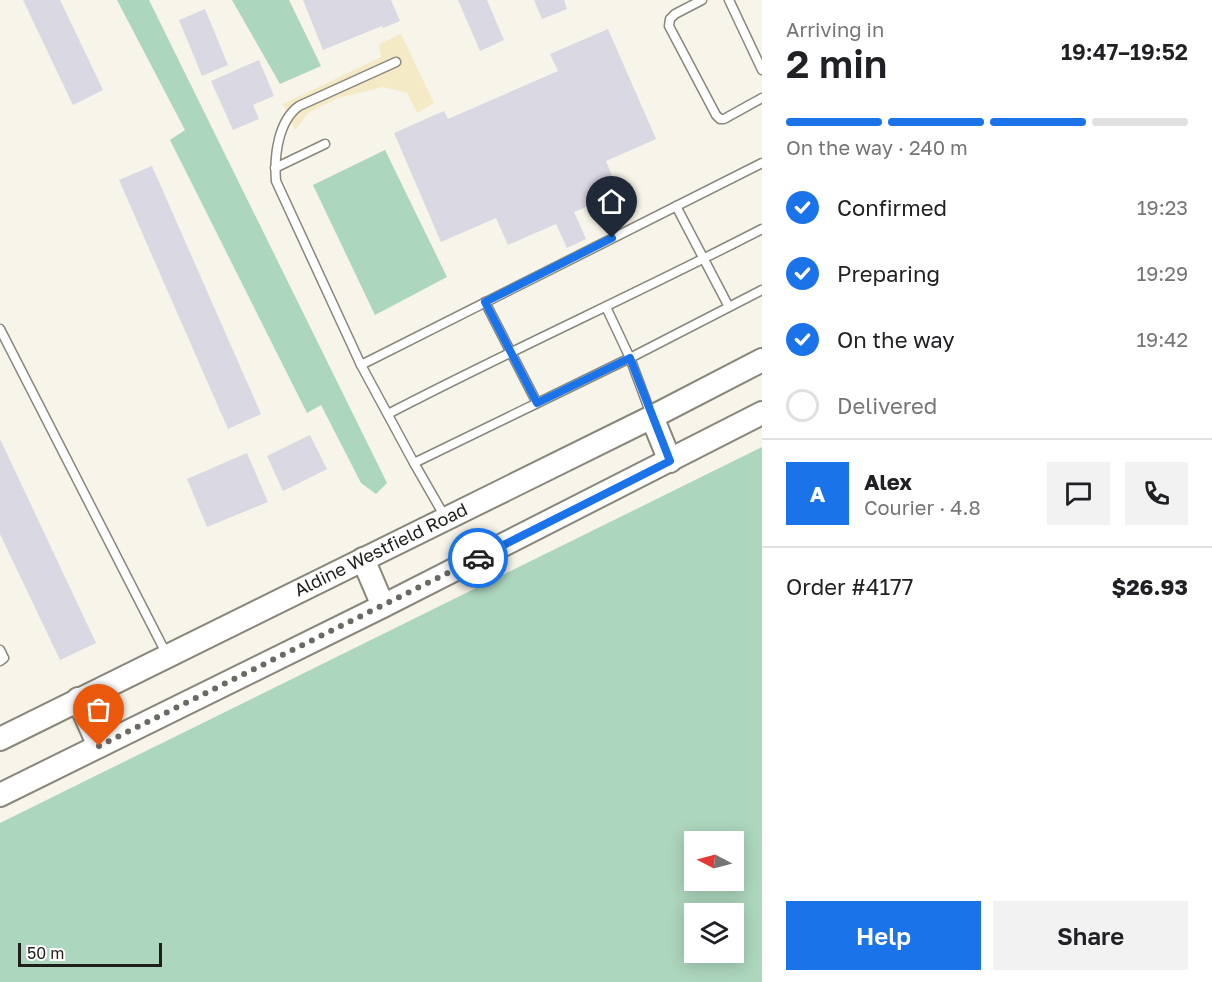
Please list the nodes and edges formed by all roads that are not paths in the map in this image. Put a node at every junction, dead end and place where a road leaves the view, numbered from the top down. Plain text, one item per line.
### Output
1 (702, 0) edge
2 (729, 0) edge
3 (396, 62) dead end
4 (762, 70) edge
5 (762, 98) edge
6 (325, 144) dead end
7 (762, 163) edge
8 (275, 168) junction
9 (676, 206) junction
10 (762, 229) edge
11 (704, 259) junction
12 (762, 290) edge
13 (485, 302) junction
14 (606, 307) junction
15 (729, 307) junction
16 (0, 329) edge
17 (510, 352) junction
18 (630, 358) junction
19 (762, 360) edge
20 (361, 365) junction
21 (537, 403) junction
22 (762, 413) edge
23 (388, 414) junction
24 (652, 417) junction
25 (670, 461) junction
26 (414, 463) junction
27 (446, 519) junction
28 (363, 559) junction
29 (383, 606) junction
30 (0, 650) edge
31 (167, 655) junction
32 (0, 661) edge
33 (78, 699) junction
34 (0, 739) edge
35 (99, 746) junction
36 (0, 795) edge

1 - 5 lane
2 - 4 lane
3 - 8 lane
6 - 8 lane
7 - 9 lane
8 - 20 lane
9 - 11 lane
9 - 13 lane
10 - 11 lane
11 - 14 lane
11 - 15 lane
12 - 15 lane
13 - 17 lane
13 - 20 lane
14 - 17 lane
14 - 18 lane
15 - 18 lane
16 - 31 lane
17 - 21 lane
17 - 23 lane
18 - 21 lane
18 - 24 lane
19 - 24 main road, Aldine Westfield Road
20 - 23 lane
21 - 26 lane
22 - 25 main road
23 - 26 lane
24 - 25 main road
24 - 27 main road, Aldine Westfield Road
25 - 29 main road
26 - 27 lane
27 - 28 main road, Aldine Westfield Road
28 - 29 main road
28 - 31 main road, Aldine Westfield Road
29 - 35 main road
30 - 32 lane
31 - 33 main road, Aldine Westfield Road
33 - 34 main road, Aldine Westfield Road
33 - 35 main road
35 - 36 main road

